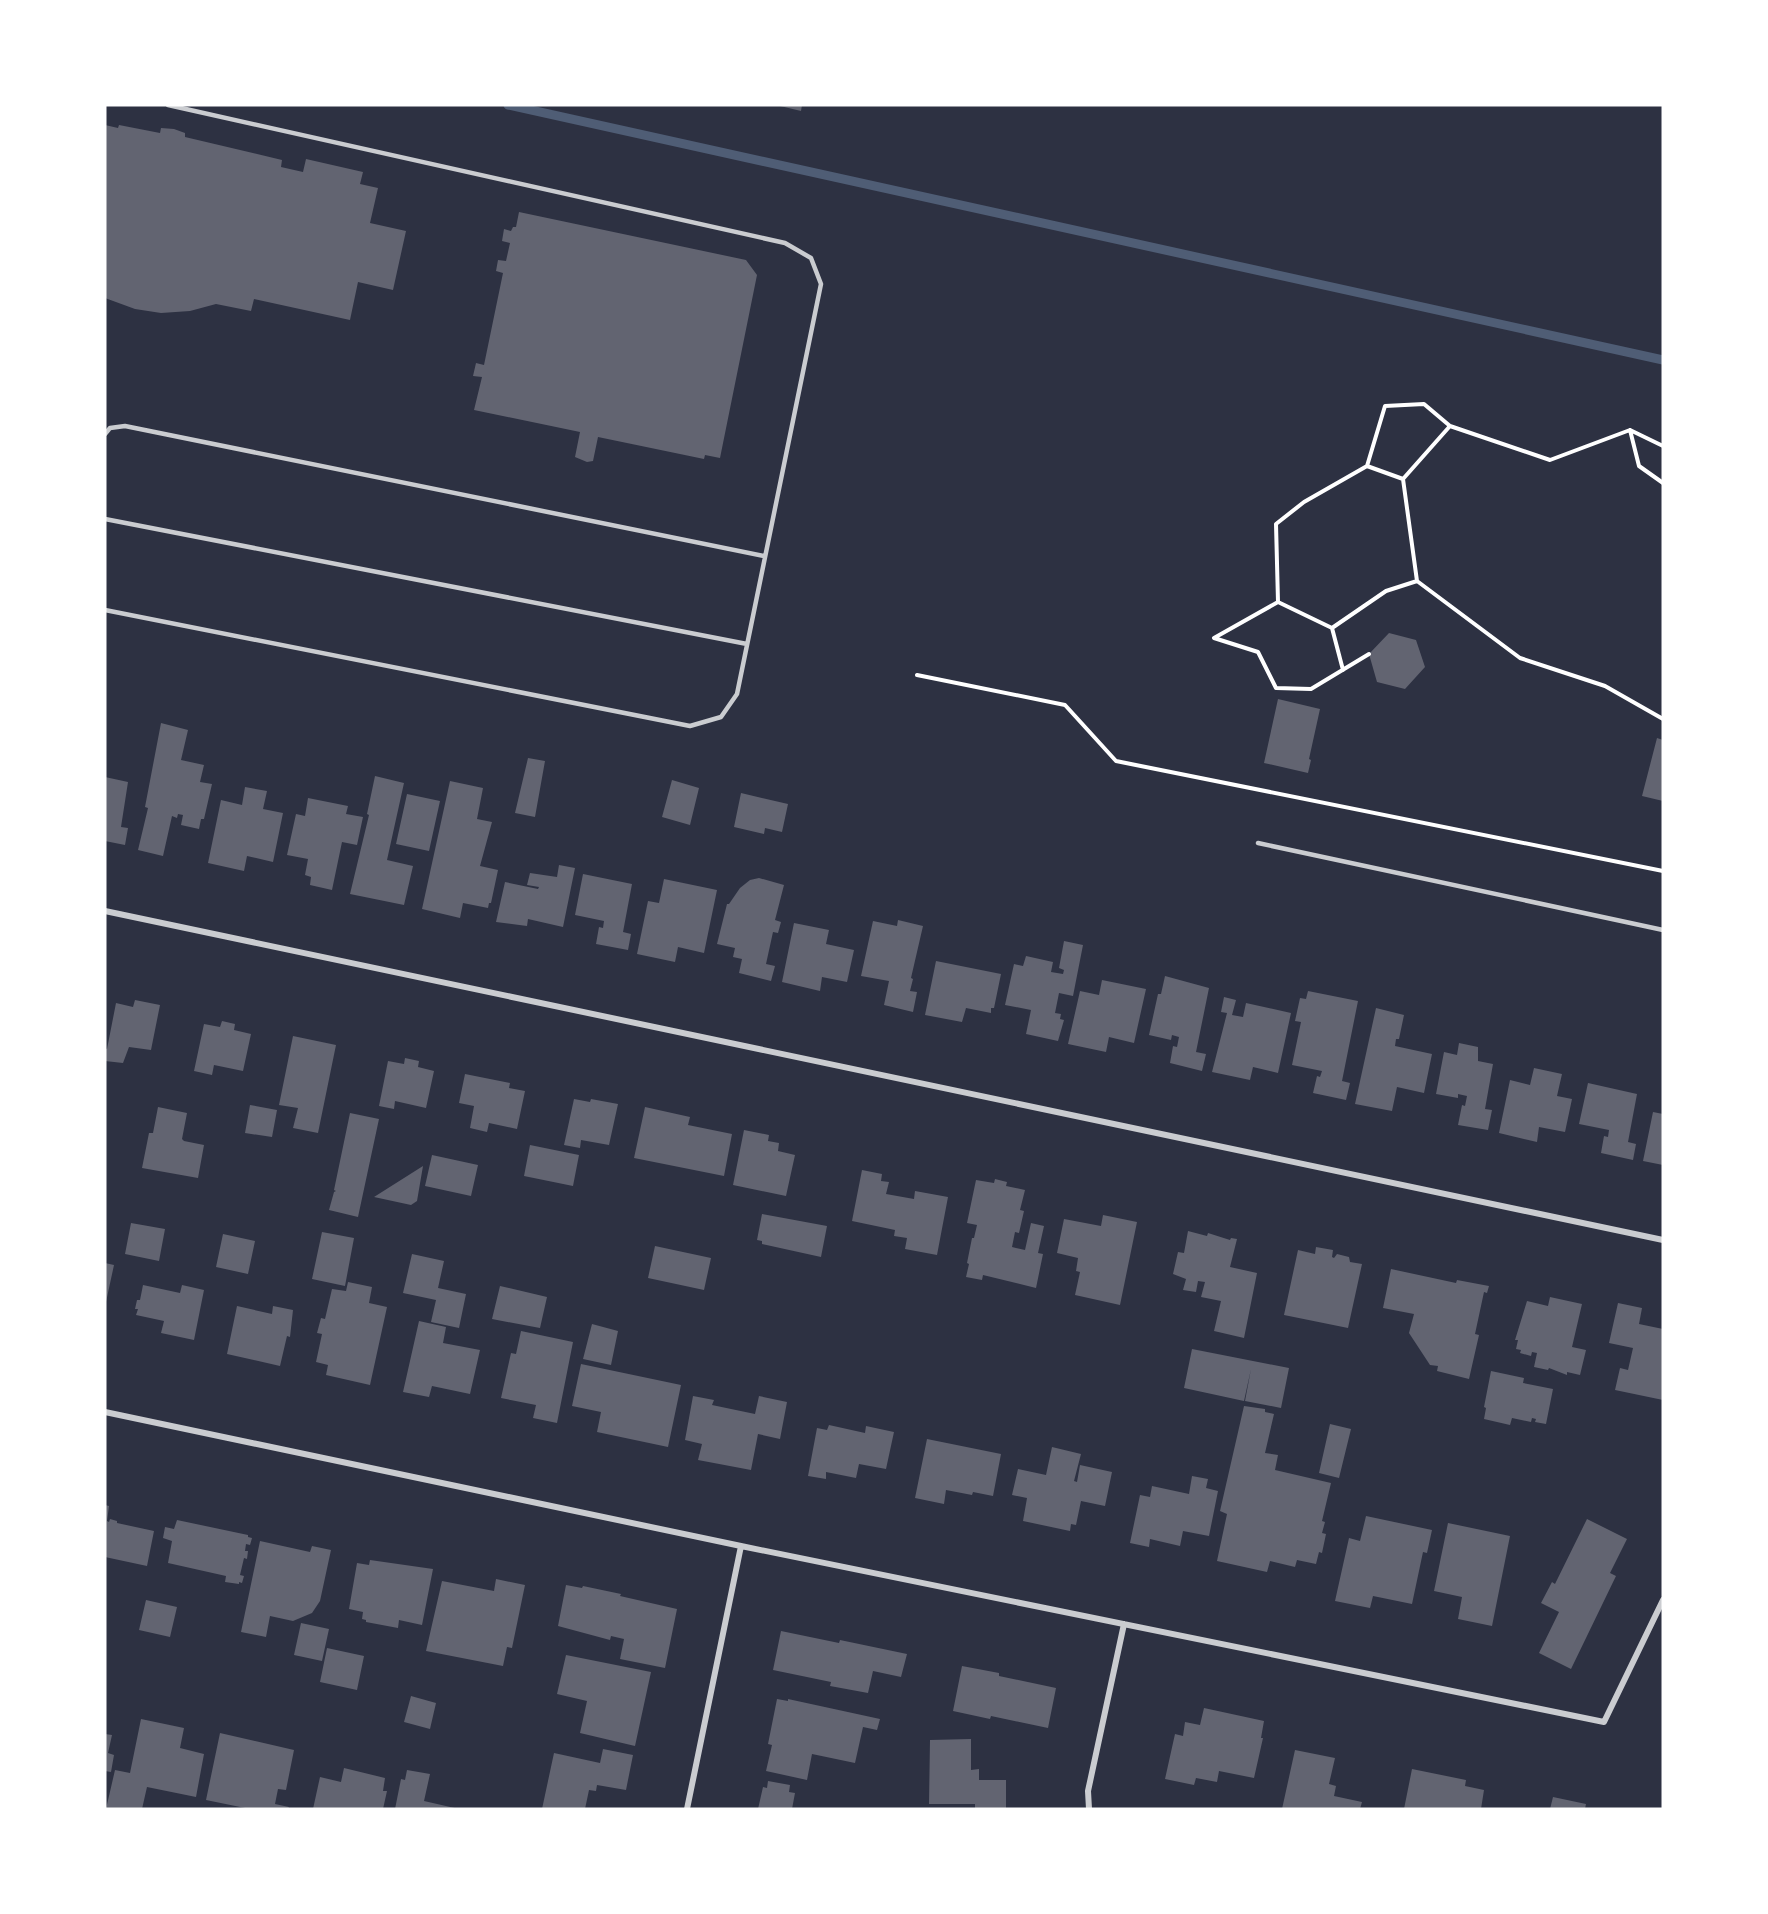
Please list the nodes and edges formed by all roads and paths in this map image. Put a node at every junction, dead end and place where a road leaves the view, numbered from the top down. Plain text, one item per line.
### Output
1 (168, 105) edge
2 (1450, 426) junction
3 (1630, 430) junction
4 (105, 434) edge
5 (1663, 446) edge
6 (1367, 466) junction
7 (1403, 479) junction
8 (1663, 483) edge
9 (105, 519) edge
10 (764, 556) junction
11 (1417, 581) junction
12 (1278, 602) junction
13 (105, 610) edge
14 (1332, 628) junction
15 (747, 644) junction
16 (1369, 654) dead end
17 (1343, 670) junction
18 (917, 675) dead end
19 (1663, 718) edge
20 (1258, 843) dead end
21 (1663, 872) edge
22 (105, 911) edge
23 (1663, 930) edge
24 (1663, 1240) edge
25 (105, 1412) edge
26 (741, 1546) junction
27 (1663, 1600) edge
28 (1124, 1623) junction
29 (687, 1809) edge
30 (1089, 1809) edge

1 - 10 lane
2 - 3 path
2 - 6 path
2 - 7 path
3 - 5 path
3 - 8 path
4 - 10 lane
6 - 7 path
6 - 12 path
7 - 11 path
9 - 15 lane
10 - 15 lane
11 - 14 path
11 - 19 path
12 - 14 path
12 - 17 path
13 - 15 lane
14 - 17 path
16 - 17 path
18 - 21 path
20 - 23 lane
22 - 24 street
25 - 26 street
26 - 28 street
26 - 29 street
27 - 28 street
28 - 30 street

